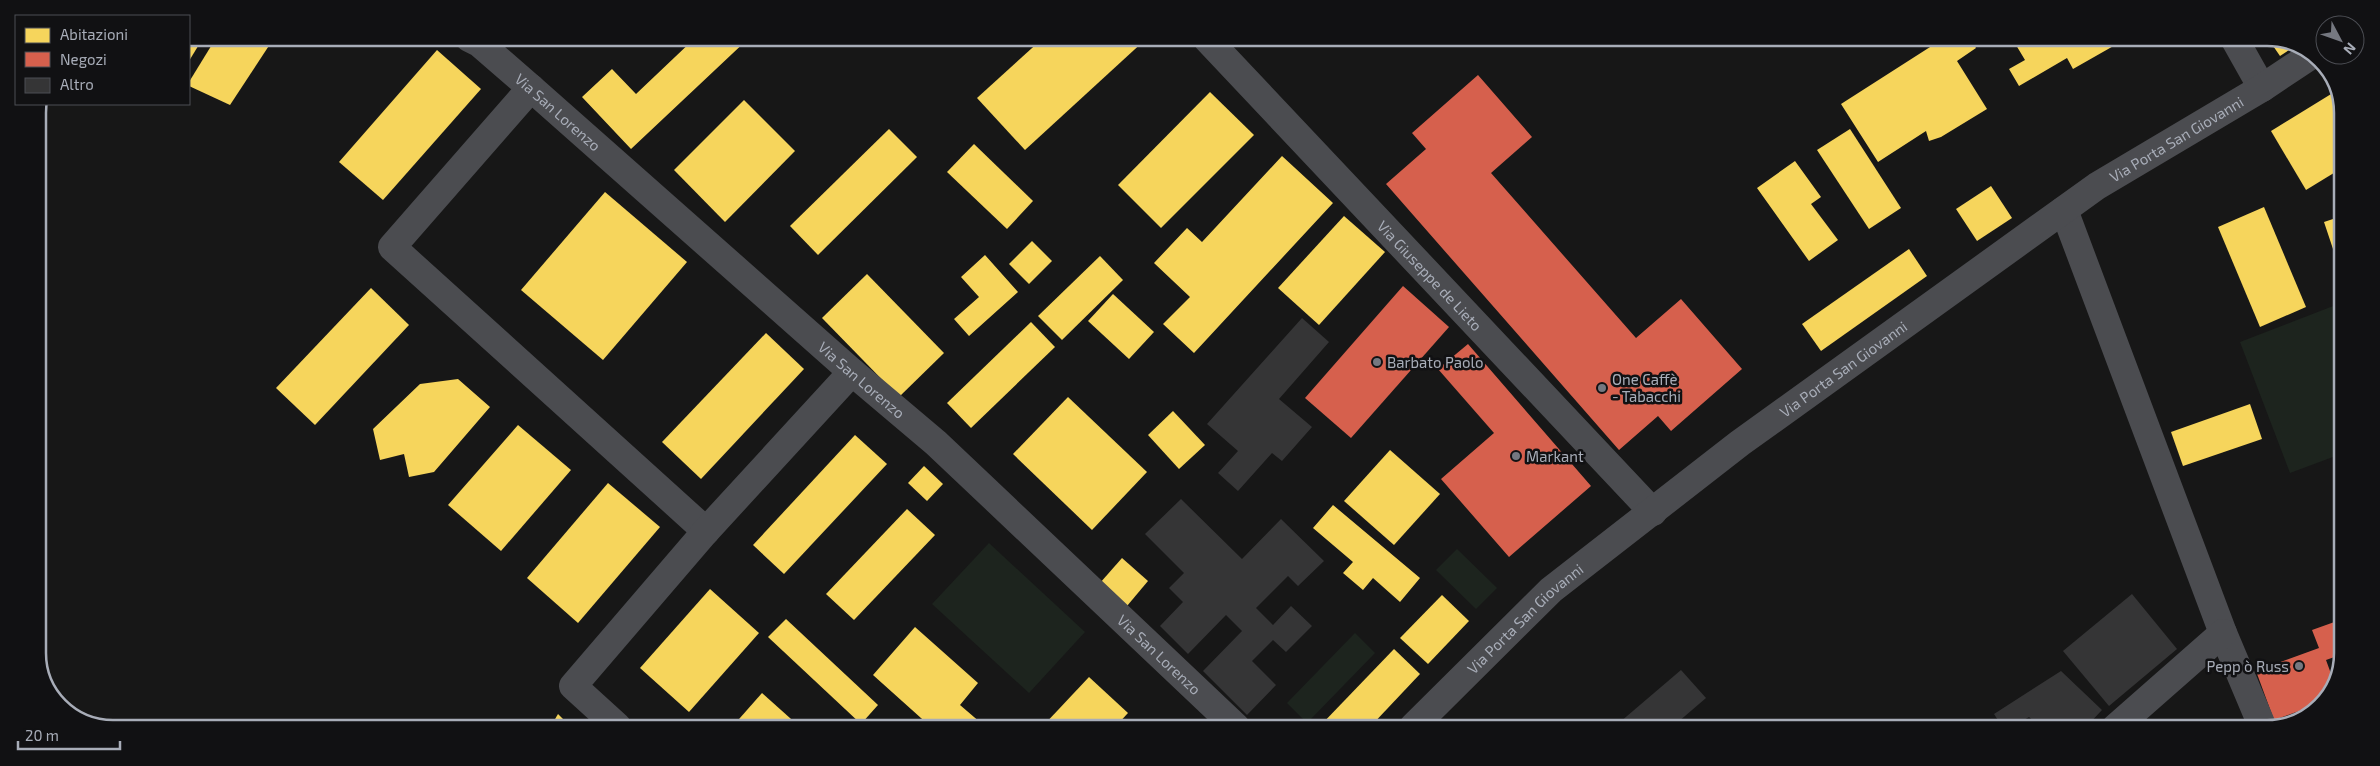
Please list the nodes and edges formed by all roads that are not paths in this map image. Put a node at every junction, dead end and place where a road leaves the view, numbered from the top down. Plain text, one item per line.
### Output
1 (481, 46) edge
2 (1214, 46) edge
3 (2238, 46) edge
4 (2305, 59) edge
5 (531, 88) junction
6 (2262, 88) junction
7 (2064, 210) junction
8 (852, 372) junction
9 (1653, 512) junction
10 (706, 531) junction
11 (2223, 633) junction
12 (610, 720) edge
13 (1229, 720) edge
14 (1421, 720) edge
15 (2124, 720) edge
16 (2260, 720) edge

1 - 5 street, Via San Lorenzo
2 - 9 street, Via Giuseppe de Lieto
3 - 6 street
4 - 6 street, Via Porta San Giovanni
5 - 8 street, Via San Lorenzo
5 - 10 street
6 - 7 street, Via Porta San Giovanni
7 - 9 street, Via Porta San Giovanni
7 - 11 street
8 - 10 street
8 - 13 street, Via San Lorenzo
9 - 14 street, Via Porta San Giovanni
10 - 12 street
11 - 15 street
11 - 16 street

